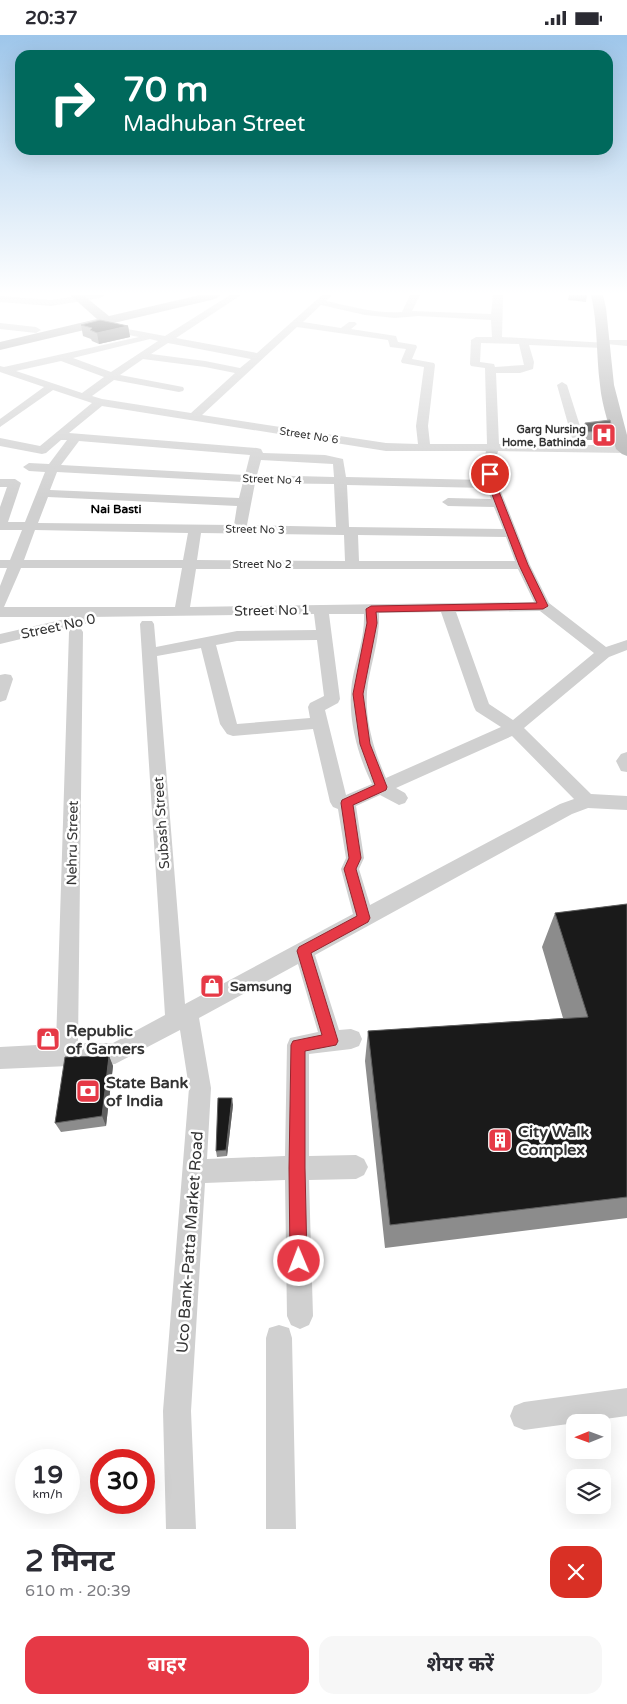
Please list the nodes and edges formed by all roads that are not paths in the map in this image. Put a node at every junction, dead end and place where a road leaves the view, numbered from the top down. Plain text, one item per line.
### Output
1 (28, 365) edge
2 (81, 365) edge
3 (128, 365) edge
4 (209, 365) edge
5 (251, 365) edge
6 (428, 365) edge
7 (486, 365) edge
8 (529, 365) edge
9 (607, 365) edge
10 (611, 365) edge
11 (1, 370) edge
12 (490, 370) junction
13 (243, 372) junction
14 (112, 376) junction
15 (562, 385) dead end
16 (52, 386) junction
17 (179, 389) dead end
18 (83, 397) junction
19 (100, 402) junction
20 (193, 417) junction
21 (0, 425) edge
22 (627, 433) edge
23 (58, 436) junction
24 (75, 438) junction
25 (0, 442) edge
26 (424, 448) junction
27 (493, 449) junction
28 (581, 449) junction
29 (42, 450) junction
30 (626, 450) edge
31 (256, 456) junction
32 (29, 467) junction
33 (52, 469) junction
34 (250, 479) junction
35 (340, 481) junction
36 (0, 483) edge
37 (16, 483) junction
38 (492, 484) junction
39 (42, 493) junction
40 (448, 502) dead end
41 (244, 503) junction
42 (500, 503) junction
43 (0, 525) edge
44 (29, 526) junction
45 (194, 529) junction
46 (240, 529) junction
47 (346, 531) junction
48 (511, 533) junction
49 (0, 564) edge
50 (15, 564) junction
51 (188, 564) junction
52 (352, 565) junction
53 (523, 565) junction
54 (0, 604) edge
55 (543, 606) junction
56 (447, 607) junction
57 (321, 609) junction
58 (371, 609) junction
59 (182, 611) junction
60 (0, 612) edge
61 (115, 613) junction
62 (147, 624) dead end
63 (76, 632) dead end
64 (324, 635) junction
65 (0, 639) edge
66 (207, 641) junction
67 (627, 645) edge
68 (149, 653) junction
69 (604, 653) junction
70 (5, 679) dead end
71 (0, 696) edge
72 (320, 723) junction
73 (514, 728) junction
74 (627, 758) edge
75 (627, 766) edge
76 (382, 787) junction
77 (399, 799) dead end
78 (587, 801) junction
79 (346, 803) junction
80 (627, 803) edge
81 (364, 918) junction
82 (304, 951) junction
83 (182, 1017) junction
84 (67, 1054) junction
85 (0, 1058) edge
86 (356, 1167) dead end
87 (297, 1168) junction
88 (196, 1171) junction
89 (300, 1316) dead end
90 (278, 1338) dead end
91 (627, 1402) edge
92 (524, 1416) dead end
93 (181, 1529) edge
94 (281, 1529) edge

1 - 11 street
2 - 14 street
3 - 14 street
4 - 13 street
5 - 13 street
6 - 26 street
7 - 12 street
8 - 12 street
9 - 30 main road
10 - 22 main road
11 - 16 street, Street No 6
12 - 27 street
13 - 20 street
14 - 17 street
14 - 18 street
15 - 28 street
16 - 18 street, Street No 6
16 - 21 street
18 - 19 street, Street No 6
19 - 20 street, Street No 6
19 - 23 street
20 - 26 street, Street No 6
23 - 24 street
23 - 29 street
24 - 31 street
24 - 33 street
25 - 29 street
26 - 27 street, Street No 6
27 - 28 street, Street No 6
27 - 38 street
28 - 30 street, Street No 6
29 - 32 street
31 - 34 street
31 - 35 street
32 - 33 street, Street No 4
32 - 37 street
33 - 34 street, Street No 4
33 - 39 street
34 - 35 street, Street No 4
34 - 41 street
35 - 38 street, Street No 4
35 - 47 street
36 - 37 street
37 - 43 street
38 - 42 street
39 - 41 street
39 - 44 street
40 - 42 street
41 - 46 street
42 - 48 street
43 - 44 street, Street No 3
44 - 45 street, Street No 3
44 - 50 street
45 - 46 street, Street No 3
45 - 51 street
46 - 47 street, Street No 3
47 - 48 street, Street No 3
47 - 52 street
48 - 53 street
49 - 50 street, Street No 2
50 - 51 street, Street No 2
50 - 54 street
51 - 52 street, Street No 2
51 - 59 street
52 - 53 street, Street No 2
53 - 55 street
55 - 56 street, Street No 1
55 - 69 street
56 - 58 street, Street No 1
56 - 73 street
57 - 58 street, Street No 1
57 - 59 street, Street No 1
57 - 64 street
58 - 76 street
59 - 61 street, Street No 1
60 - 61 street, Street No 1
61 - 65 street, Street No 0
62 - 68 street, Subash Street
63 - 84 street, Nehru Street
64 - 66 street
64 - 72 street
66 - 68 street
66 - 72 street
67 - 69 street
68 - 83 street, Subash Street
69 - 73 street
70 - 71 street
72 - 79 street
73 - 76 street
73 - 78 street
74 - 75 street
76 - 77 street
76 - 79 street
78 - 80 street
78 - 81 street
79 - 81 street
81 - 82 street
82 - 83 street
82 - 87 street
83 - 84 street
83 - 88 street, Uco Bank-Patta Market Road
84 - 85 street
86 - 87 street
87 - 88 street
87 - 89 street
88 - 93 street, Uco Bank-Patta Market Road
90 - 94 street
91 - 92 street

